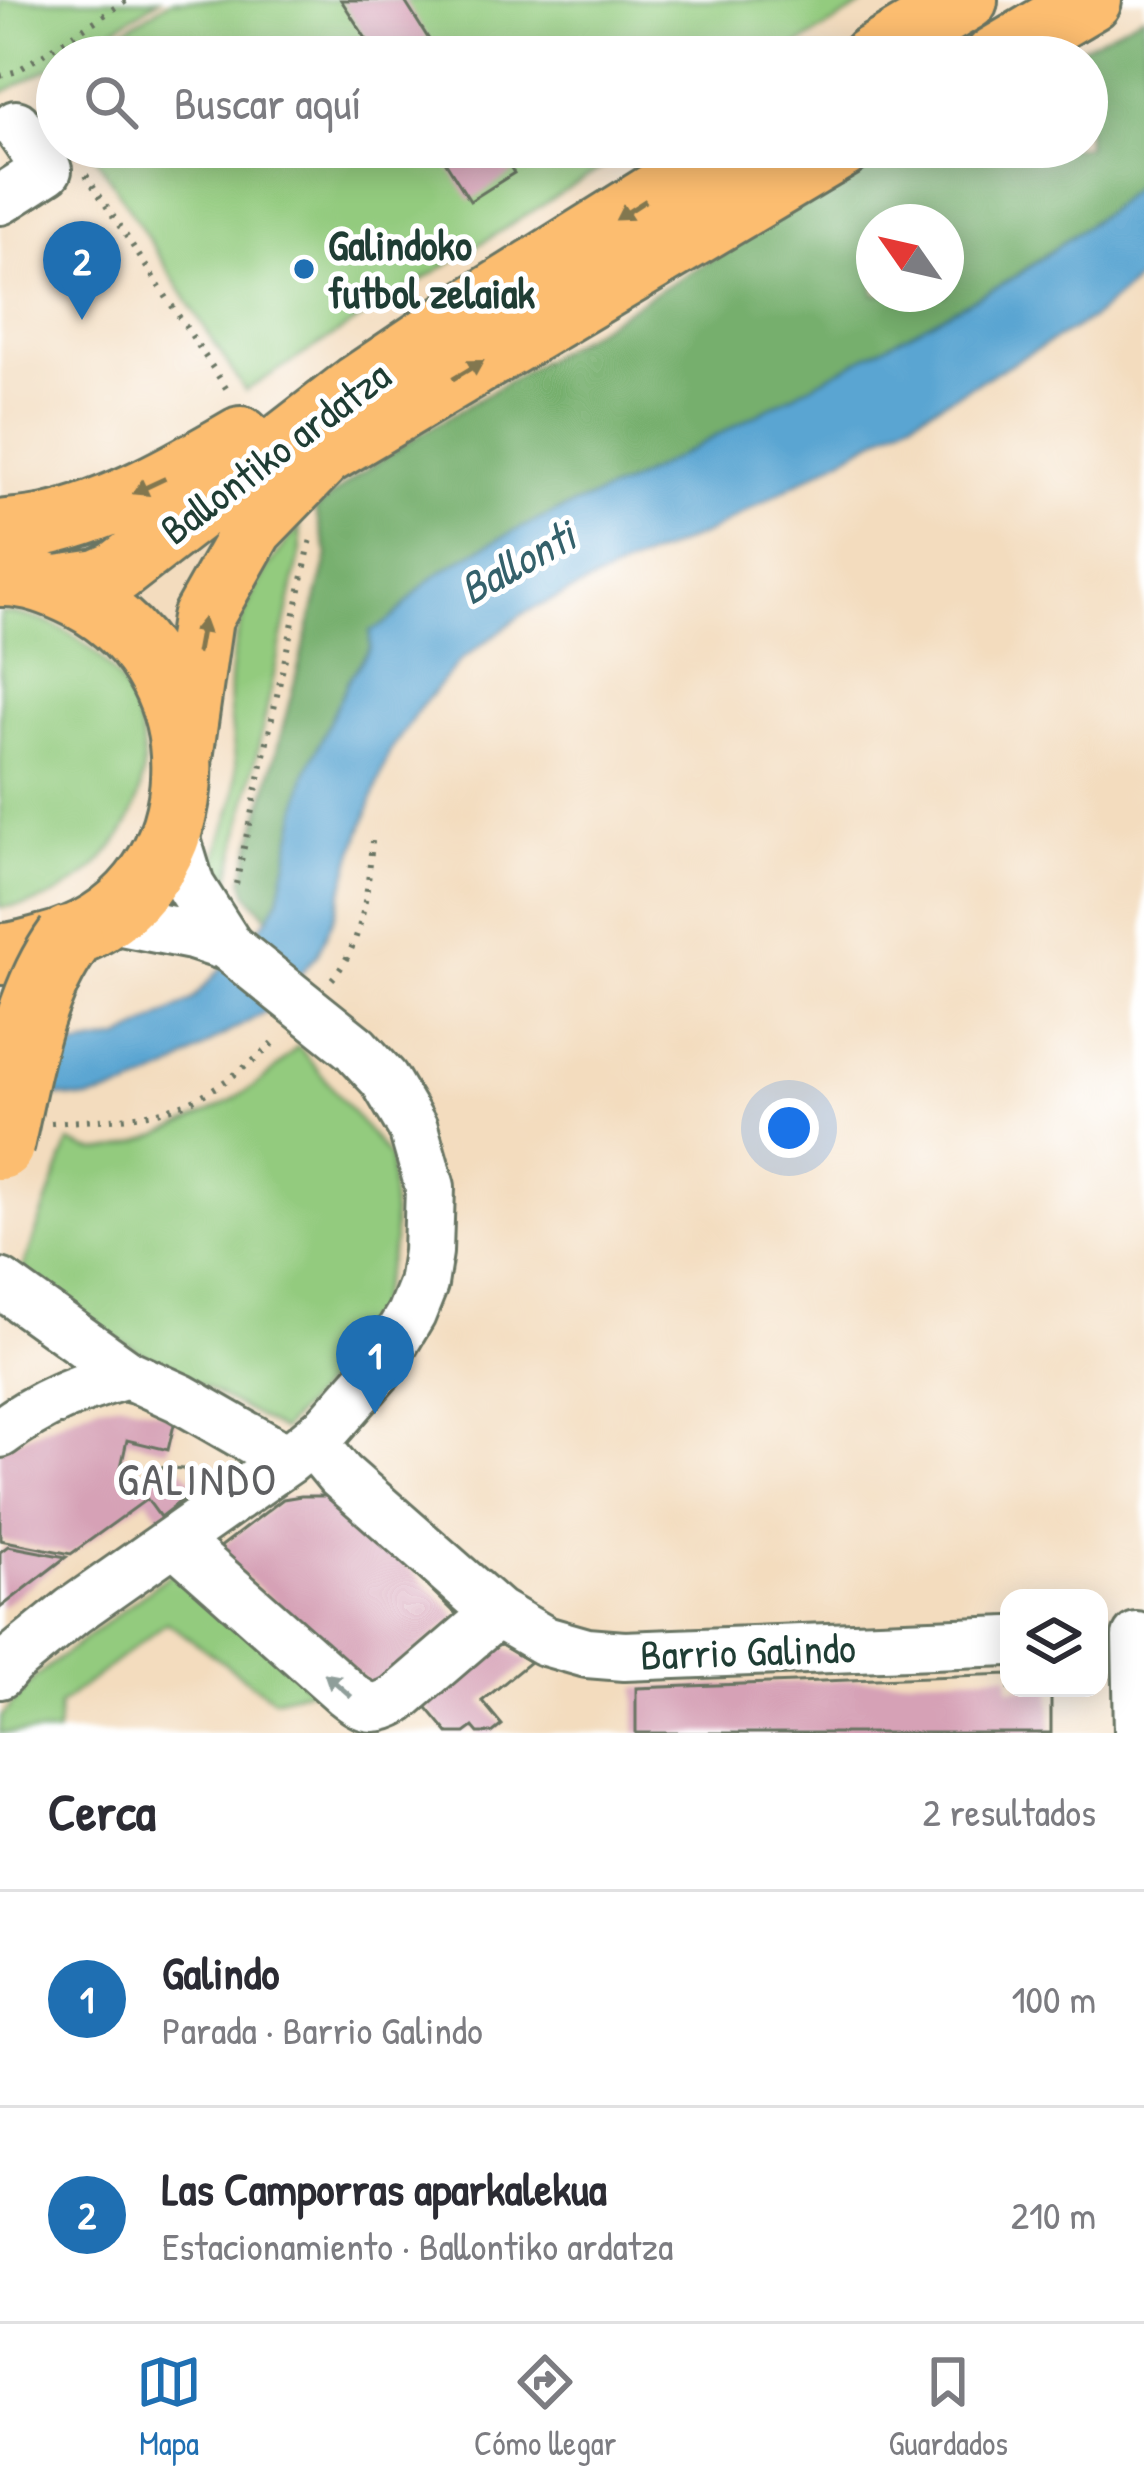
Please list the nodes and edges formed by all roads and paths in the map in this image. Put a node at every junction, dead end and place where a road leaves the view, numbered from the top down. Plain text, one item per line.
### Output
1 (128, 0) edge
2 (967, 0) edge
3 (1091, 0) edge
4 (72, 36) edge
5 (906, 36) edge
6 (1030, 36) edge
7 (36, 59) edge
8 (0, 76) edge
9 (16, 125) dead end
10 (36, 154) edge
11 (46, 168) edge
12 (81, 168) edge
13 (697, 168) edge
14 (808, 168) edge
15 (5, 194) edge
16 (233, 399) dead end
17 (311, 421) junction
18 (313, 530) dead end
19 (0, 531) edge
20 (28, 581) edge
21 (183, 751) junction
22 (172, 827) junction
23 (372, 841) dead end
24 (236, 885) dead end
25 (87, 928) junction
26 (229, 947) junction
27 (0, 954) edge
28 (328, 985) dead end
29 (288, 1028) dead end
30 (23, 1134) edge
31 (0, 1282) edge
32 (128, 1374) junction
33 (0, 1433) edge
34 (300, 1450) junction
35 (175, 1540) junction
36 (497, 1613) junction
37 (1126, 1638) edge
38 (1000, 1641) edge
39 (0, 1674) edge
40 (1139, 1733) edge

1 - 4 path
2 - 5 main road
3 - 6 main road
7 - 8 path
9 - 10 street
11 - 15 street
12 - 16 path
13 -> 17 main road, Ballontiko ardatza
21 -> 14 main road, Ballontiko ardatza
17 -> 19 main road
17 - 20 main road, Ballontiko ardatza
18 - 24 path
20 - 21 main road
21 - 22 main road, Ballontiko ardatza
22 - 25 main road, Ballontiko ardatza
22 - 26 street
23 - 28 path
25 - 26 street
25 - 27 main road
25 - 30 highway, bridge
26 - 34 street, bridge
29 - 30 path
31 - 32 street, Barrio Galindo
32 - 33 street
32 - 34 street, Barrio Galindo
34 - 35 street
34 - 36 street, Barrio Galindo
36 -> 35 street
35 - 39 street
36 - 38 street, Barrio Galindo
37 - 40 street

